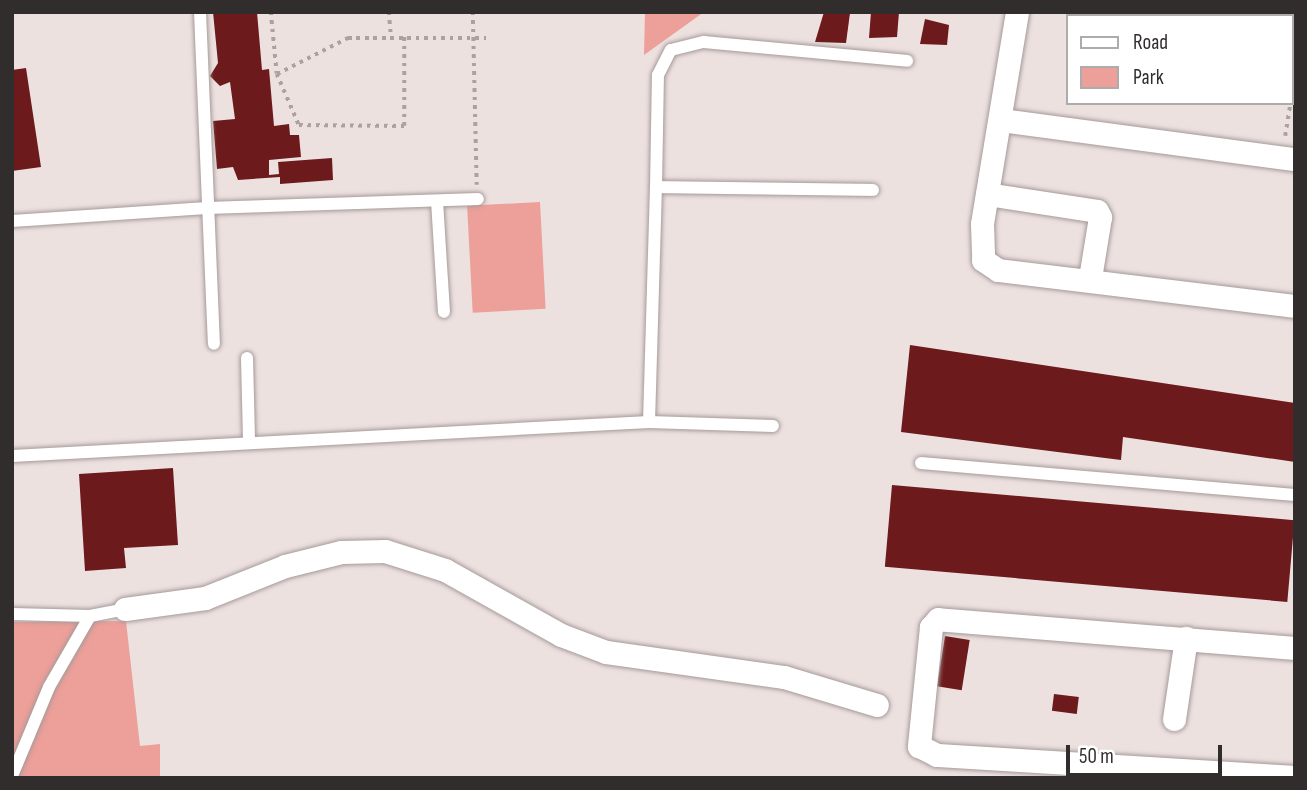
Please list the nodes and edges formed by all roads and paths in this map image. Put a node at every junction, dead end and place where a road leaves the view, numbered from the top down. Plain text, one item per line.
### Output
1 (200, 12) edge
2 (271, 12) edge
3 (389, 12) edge
4 (473, 12) edge
5 (1017, 12) edge
6 (474, 36) junction
7 (391, 37) junction
8 (404, 37) junction
9 (486, 38) dead end
10 (907, 61) dead end
11 (277, 74) junction
12 (1290, 105) edge
13 (1000, 120) junction
14 (1289, 158) edge
15 (656, 187) junction
16 (873, 190) dead end
17 (987, 194) junction
18 (478, 199) joint
19 (437, 201) junction
20 (207, 208) junction
21 (12, 221) edge
22 (1090, 278) junction
23 (1295, 306) edge
24 (444, 312) dead end
25 (214, 344) dead end
26 (247, 358) dead end
27 (649, 422) junction
28 (773, 426) dead end
29 (249, 442) junction
30 (12, 456) edge
31 (920, 463) dead end
32 (1295, 495) edge
33 (125, 609) joint
34 (12, 614) edge
35 (90, 616) junction
36 (1186, 638) junction
37 (1295, 648) edge
38 (877, 705) dead end
39 (1174, 719) dead end
40 (1026, 769) edge
41 (12, 776) edge
42 (1295, 777) edge

1 - 20 lane
2 - 11 path
3 - 7 path
4 - 6 path
5 - 13 street
6 - 8 path
6 - 9 path
6 - 18 path
7 - 8 path
7 - 11 path
8 - 11 path
10 - 15 lane
12 - 14 path
13 - 14 street
13 - 17 street
15 - 16 lane
15 - 27 lane
17 - 22 street
17 - 22 street
18 - 19 lane
19 - 20 lane
19 - 24 lane
20 - 21 lane
20 - 25 lane
22 - 23 street
26 - 29 lane
27 - 28 lane
27 - 29 lane
29 - 30 lane
31 - 32 lane
33 - 35 lane
33 - 38 street
34 - 35 lane
35 - 41 lane
36 - 37 street
36 - 39 street
36 - 40 street
40 - 42 street

